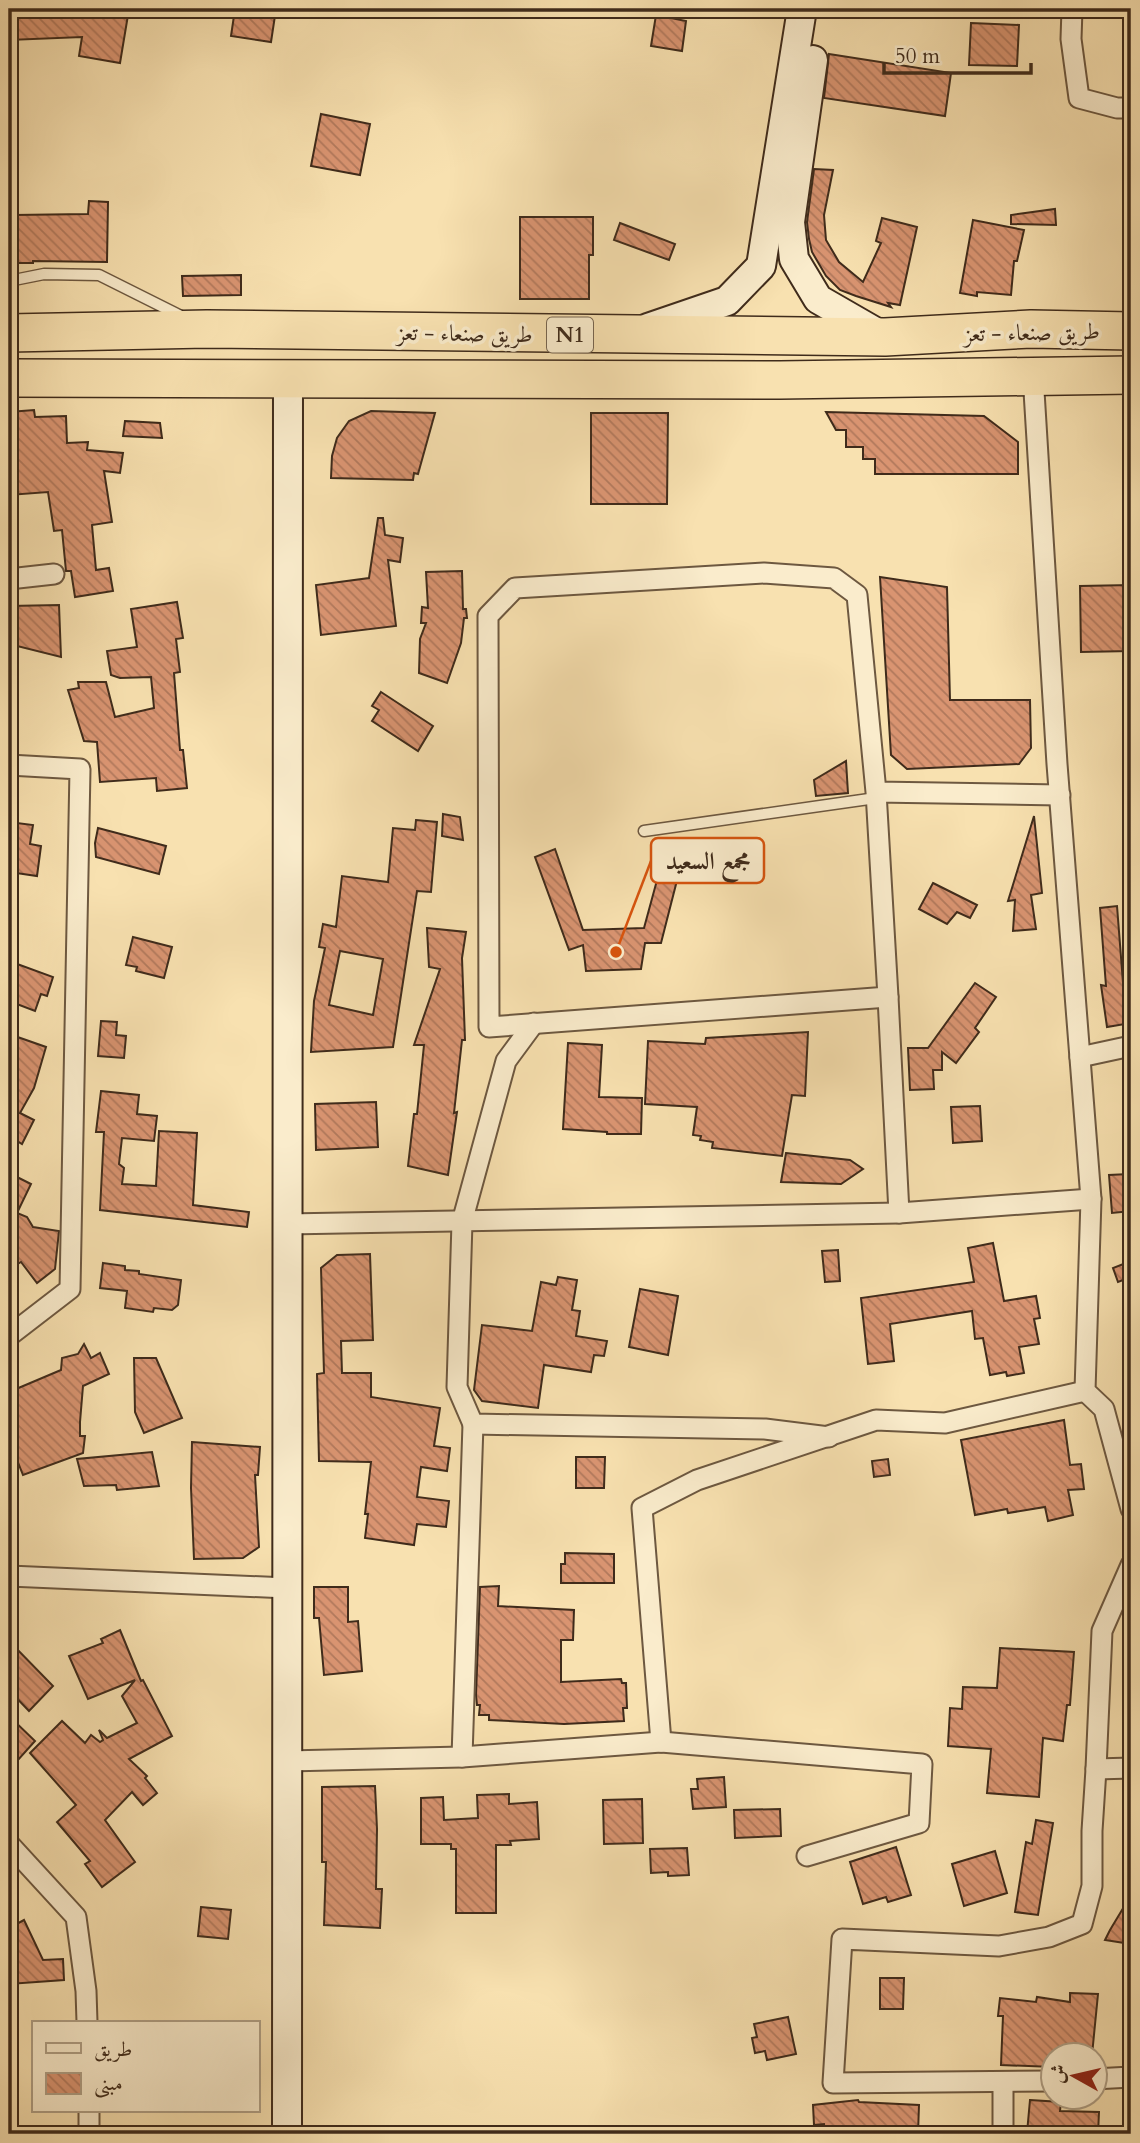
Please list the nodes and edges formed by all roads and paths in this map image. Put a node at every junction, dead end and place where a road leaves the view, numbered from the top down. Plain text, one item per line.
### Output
1 (802, 9) edge
2 (821, 9) edge
3 (1072, 9) edge
4 (1131, 108) edge
5 (9, 281) edge
6 (207, 329) junction
7 (1131, 331) edge
8 (9, 333) edge
9 (628, 335) junction
10 (885, 337) junction
11 (1033, 375) junction
12 (1131, 375) edge
13 (9, 377) edge
14 (288, 379) junction
15 (54, 574) dead end
16 (9, 579) edge
17 (9, 765) edge
18 (1059, 794) junction
19 (876, 795) junction
20 (644, 831) dead end
21 (888, 997) junction
22 (534, 1023) junction
23 (1131, 1046) edge
24 (1080, 1056) junction
25 (1091, 1199) junction
26 (899, 1213) junction
27 (462, 1222) junction
28 (287, 1224) junction
29 (9, 1336) edge
30 (1085, 1391) junction
31 (473, 1424) junction
32 (829, 1437) junction
33 (1131, 1509) edge
34 (1131, 1565) edge
35 (9, 1576) edge
36 (287, 1588) junction
37 (661, 1742) junction
38 (462, 1756) junction
39 (287, 1760) junction
40 (1131, 1768) edge
41 (1096, 1769) junction
42 (11, 1851) edge
43 (807, 1856) dead end
44 (87, 2021) edge
45 (1131, 2077) edge
46 (1108, 2078) edge
47 (1038, 2081) edge
48 (1003, 2082) junction
49 (89, 2112) edge
50 (89, 2134) edge
51 (287, 2134) edge
52 (1003, 2134) edge

1 - 9 street
2 - 10 street
3 - 4 street
5 - 6 lane
6 - 8 highway, طريق صنعاء - تعز / N1
6 - 9 highway, طريق صنعاء - تعز / N1
7 - 10 highway, طريق صنعاء - تعز / N1
9 - 10 highway, طريق صنعاء - تعز / N1
11 - 12 highway, طريق صنعاء - تعز / N1
11 - 14 highway, طريق صنعاء - تعز / N1
11 - 18 street
13 - 14 highway, طريق صنعاء - تعز / N1
14 - 28 street
15 - 16 street
17 - 29 street
18 - 19 street
18 - 24 street
19 - 20 lane
19 - 21 street
19 - 22 street
21 - 22 street
21 - 26 street
22 - 27 street
23 - 24 street
24 - 25 street
25 - 26 street
25 - 30 street
26 - 27 street
27 - 28 street
27 - 31 street
28 - 36 street
30 - 32 street
30 - 33 street
31 - 32 street
31 - 38 street
32 - 37 street
34 - 41 street
35 - 36 street
36 - 39 street
37 - 38 street
37 - 43 street
38 - 39 street
39 - 51 street
40 - 41 street
41 - 48 street
42 - 44 street
45 - 46 street
47 - 48 street
48 - 52 street
49 - 50 street

